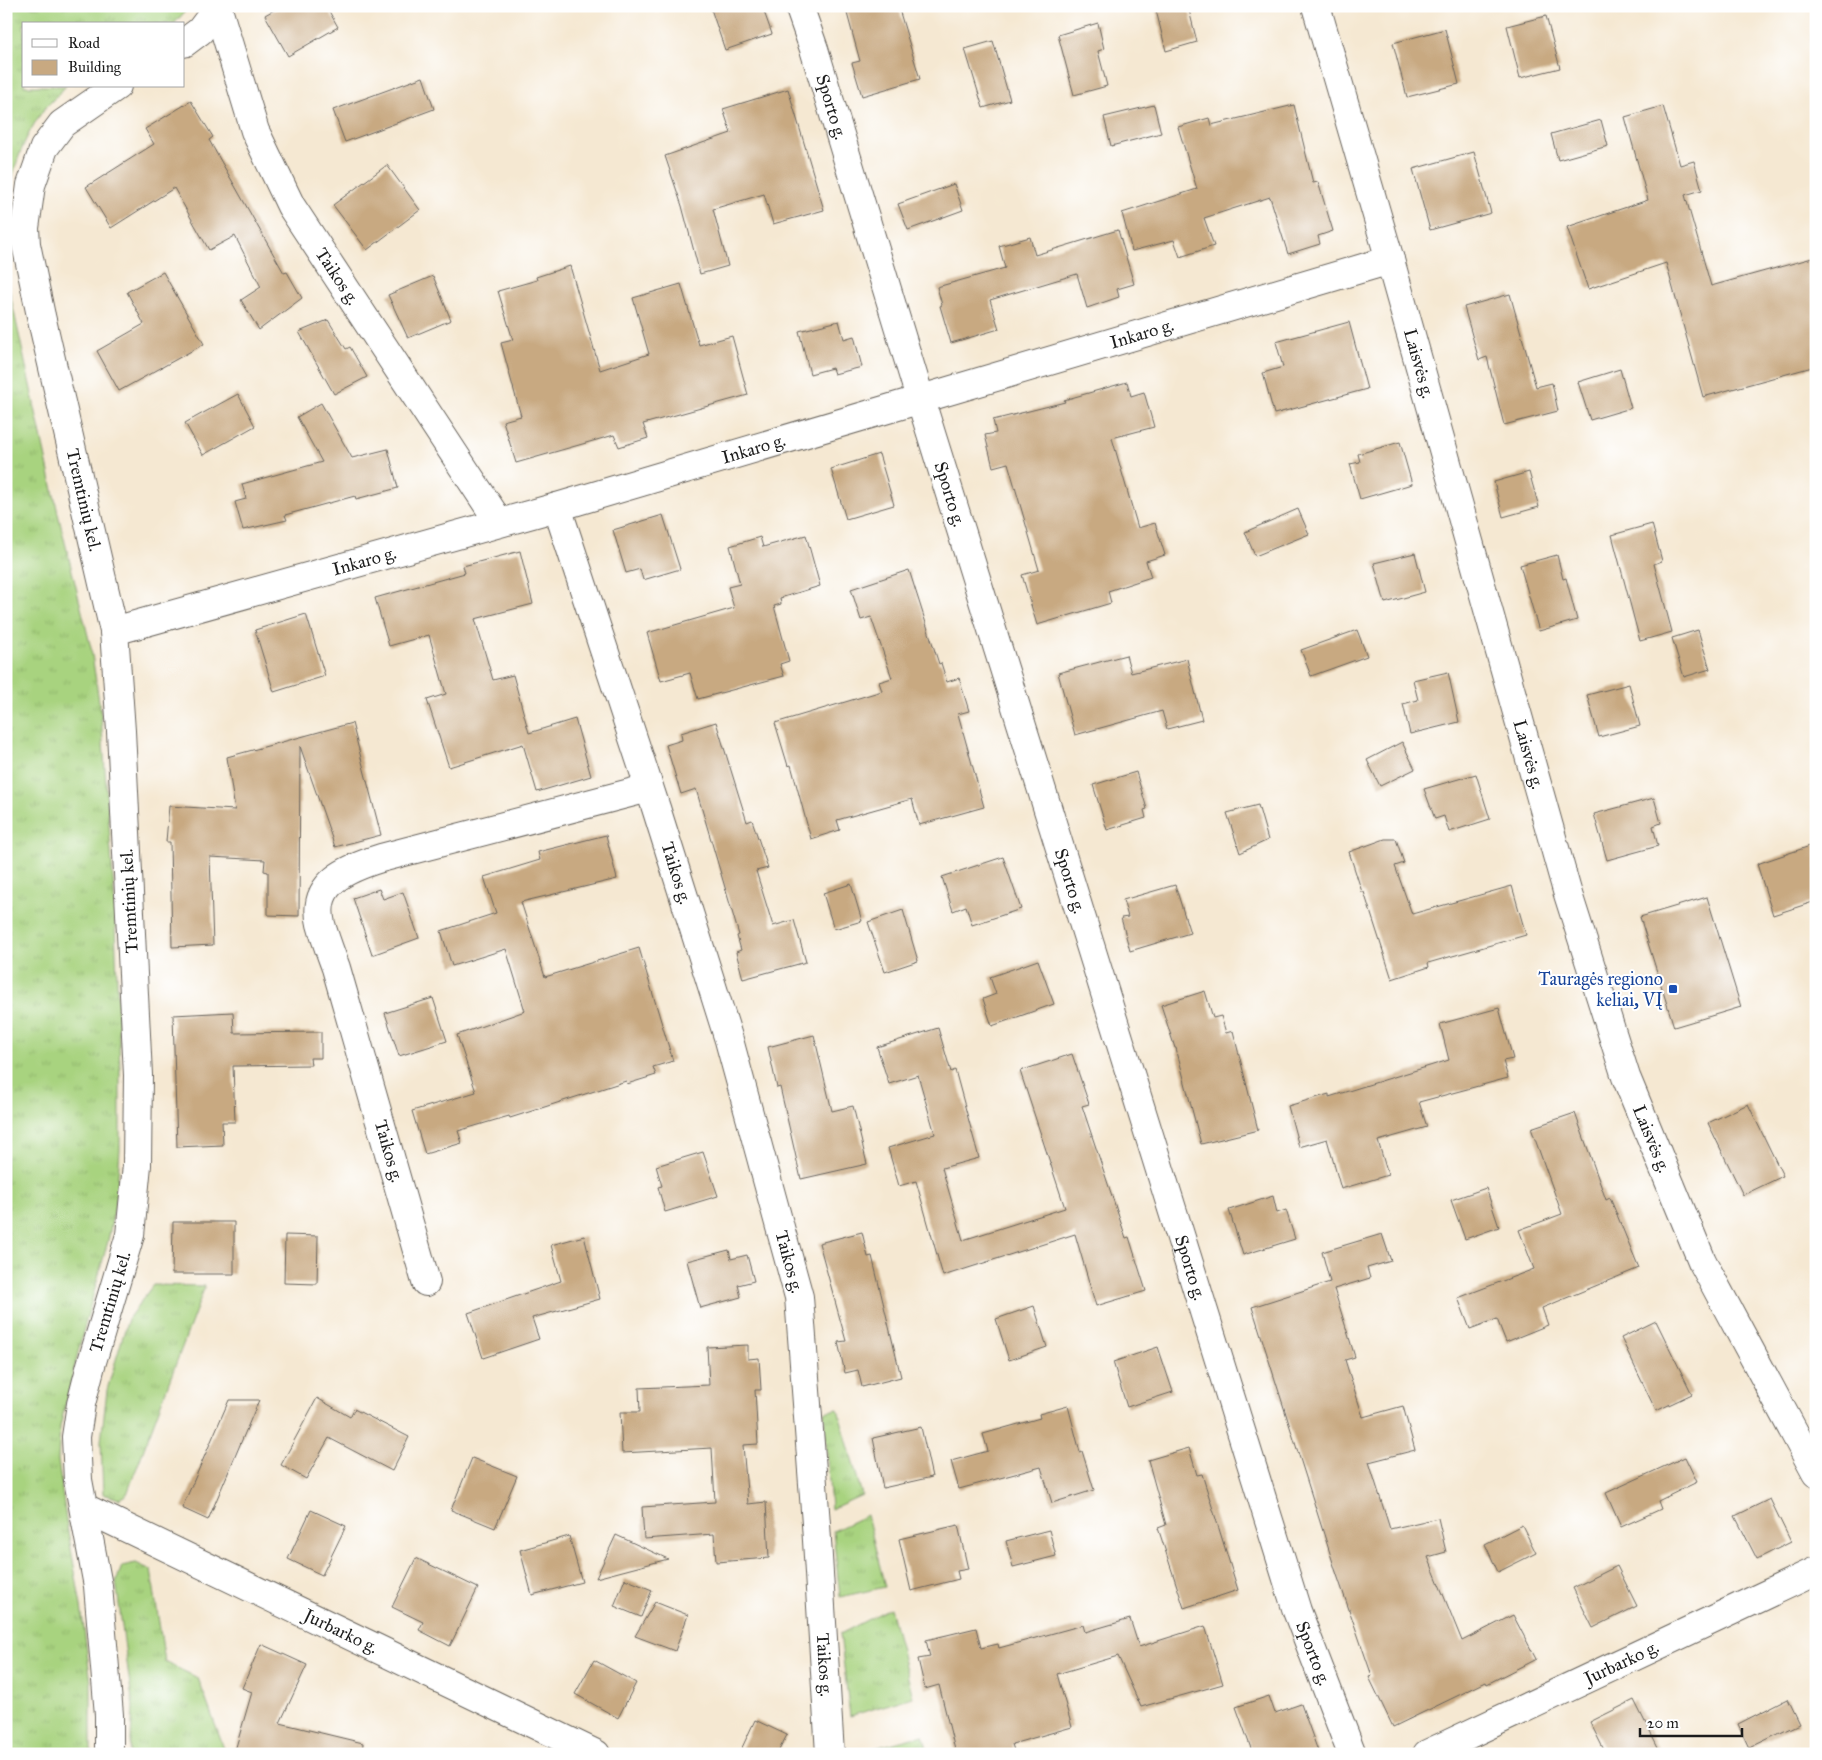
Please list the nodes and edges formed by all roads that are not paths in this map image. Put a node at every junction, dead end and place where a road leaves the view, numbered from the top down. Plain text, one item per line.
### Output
1 (799, 6) edge
2 (1316, 6) edge
3 (218, 8) edge
4 (185, 42) edge
5 (114, 88) edge
6 (16, 245) edge
7 (1390, 260) junction
8 (920, 398) junction
9 (557, 506) junction
10 (499, 522) junction
11 (114, 631) junction
12 (649, 788) junction
13 (426, 1282) dead end
14 (1816, 1473) edge
15 (85, 1508) junction
16 (1816, 1570) edge
17 (109, 1754) edge
18 (596, 1754) edge
19 (830, 1754) edge
20 (1352, 1754) edge
21 (1427, 1754) edge

1 - 8 street, Sporto g.
2 - 7 street, Laisvės g.
3 - 4 street
3 - 10 street, Taikos g.
5 - 6 street, Tremtinių kel.
6 - 11 street, Tremtinių kel.
7 - 8 street, Inkaro g.
7 - 14 street, Laisvės g.
8 - 9 street, Inkaro g.
8 - 20 street, Sporto g.
9 - 10 street, Inkaro g.
9 - 12 street, Taikos g.
10 - 11 street, Inkaro g.
11 - 15 street, Tremtinių kel.
12 - 13 street, Taikos g.
12 - 19 street, Taikos g.
15 - 17 street, Tremtinių kel.
15 - 18 street, Jurbarko g.
16 - 21 street, Jurbarko g.

